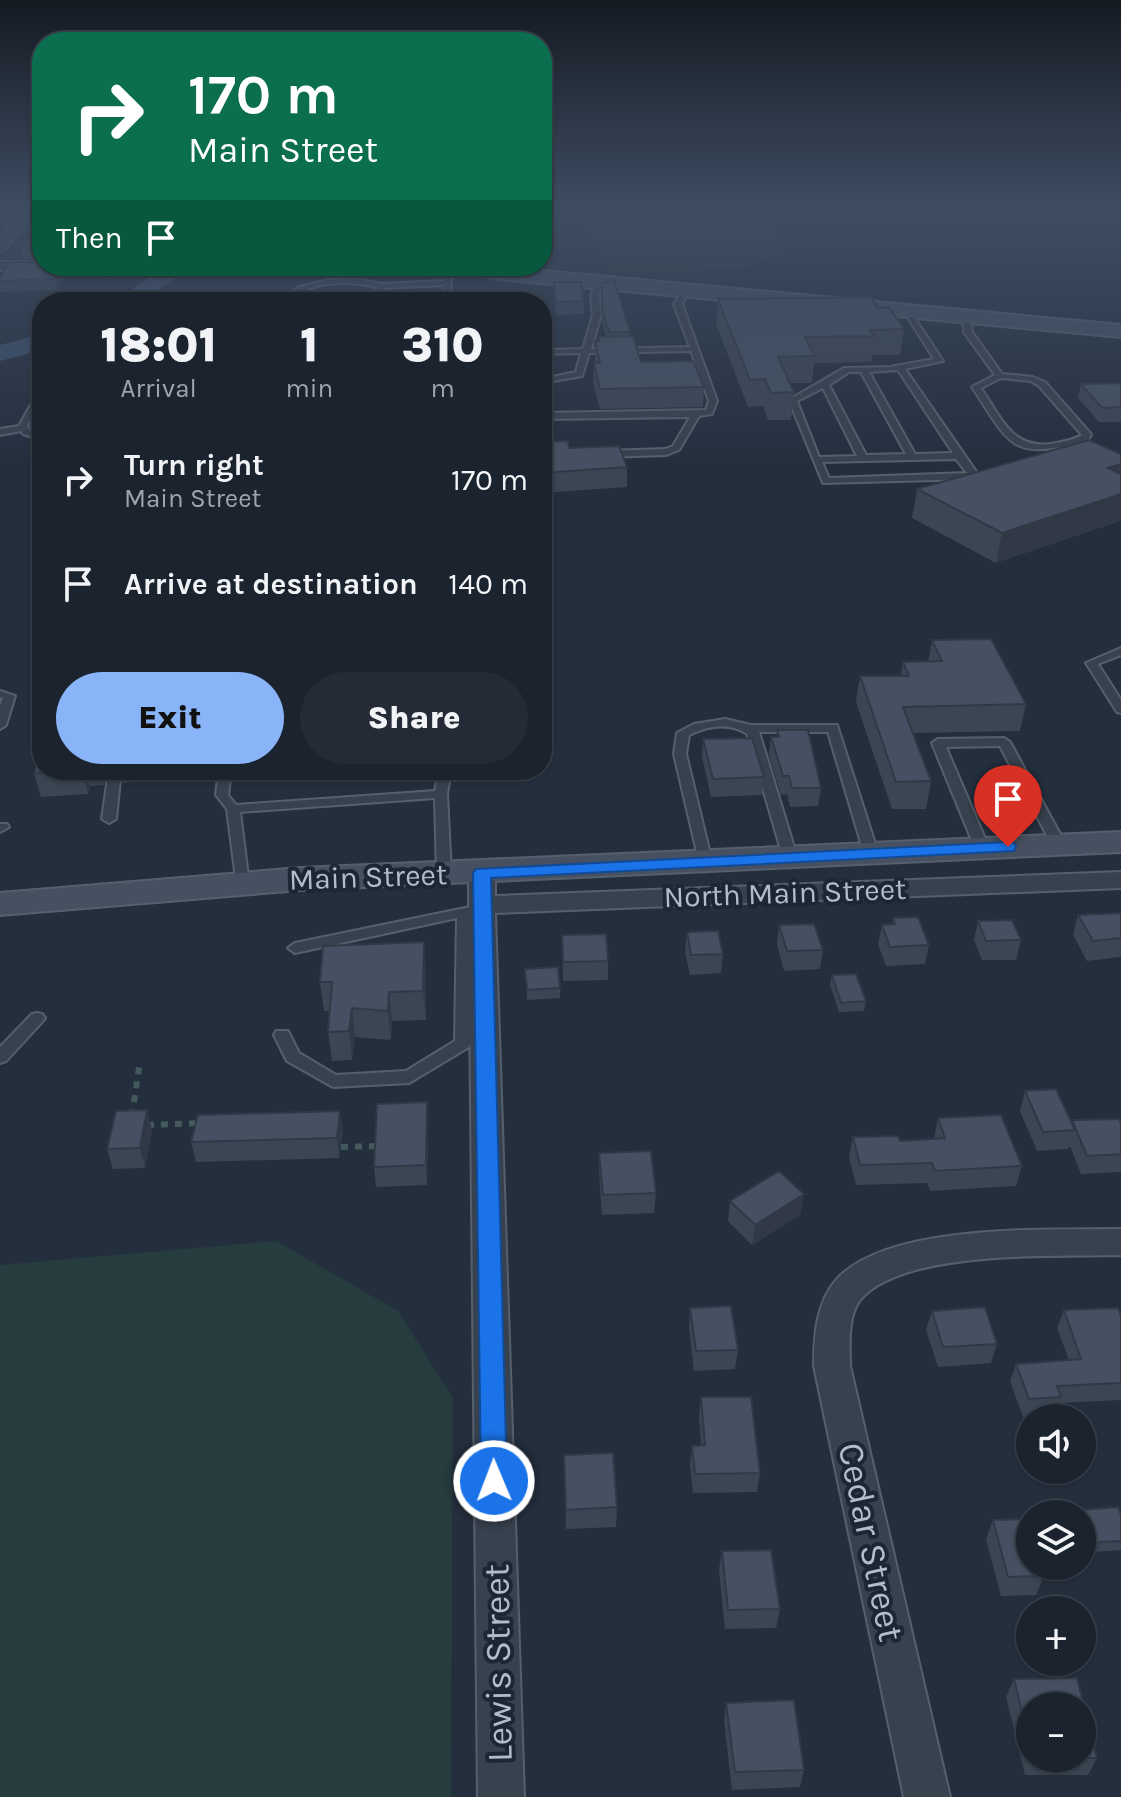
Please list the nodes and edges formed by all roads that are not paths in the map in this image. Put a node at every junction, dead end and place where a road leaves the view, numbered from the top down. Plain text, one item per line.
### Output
1 (595, 294) edge
2 (683, 294) edge
3 (718, 294) edge
4 (905, 310) junction
5 (966, 316) junction
6 (1121, 331) edge
7 (693, 349) junction
8 (586, 351) junction
9 (552, 352) edge
10 (901, 368) junction
11 (864, 370) junction
12 (1000, 376) junction
13 (552, 380) edge
14 (825, 384) junction
15 (32, 412) edge
16 (696, 414) junction
17 (552, 416) edge
18 (24, 428) junction
19 (0, 432) edge
20 (32, 434) edge
21 (589, 454) edge
22 (959, 456) junction
23 (912, 457) junction
24 (863, 458) junction
25 (816, 460) junction
26 (1121, 651) edge
27 (0, 694) edge
28 (1121, 709) edge
29 (0, 725) edge
30 (749, 729) junction
31 (114, 780) edge
32 (224, 780) edge
33 (443, 780) edge
34 (441, 794) junction
35 (233, 809) junction
36 (109, 819) dead end
37 (1121, 842) edge
38 (1059, 845) junction
39 (982, 848) junction
40 (871, 853) junction
41 (790, 857) junction
42 (705, 862) junction
43 (444, 874) junction
44 (1121, 880) edge
45 (242, 884) junction
46 (477, 900) junction
47 (0, 904) edge
48 (295, 948) dead end
49 (37, 1018) dead end
50 (282, 1035) dead end
51 (0, 1057) edge
52 (1121, 1242) edge
53 (501, 1797) edge
54 (927, 1797) edge

1 - 8 lane
2 - 7 lane
3 - 4 street
4 - 5 street
4 - 10 lane
5 - 6 street
5 - 12 lane
7 - 8 lane
7 - 16 lane
8 - 9 lane
8 - 13 lane
10 - 11 lane
10 - 22 lane
11 - 14 lane
11 - 23 lane
12 - 12 lane
14 - 24 lane
14 - 25 lane
15 - 18 lane
16 - 17 lane
16 - 21 lane
18 - 19 lane
18 - 20 lane
22 - 23 lane
22 - 25 lane
23 - 24 lane
24 - 25 lane
26 - 28 lane
27 - 29 lane
30 - 40 lane
30 - 41 lane
30 - 42 lane
31 - 36 lane
32 - 35 lane
33 - 34 lane
34 - 35 lane
34 - 43 lane
35 - 45 lane
37 - 38 street, Main Street
38 - 39 street, Main Street
38 - 39 lane
39 - 40 street, Main Street
40 - 41 street, Main Street
41 - 42 street, Main Street
42 - 46 street, Main Street
43 - 45 street, Main Street
43 - 46 street, Main Street
44 - 46 street, North Main Street
45 - 47 street, Main Street
46 - 48 lane
46 - 50 lane
46 - 53 street, Lewis Street
49 - 51 lane
52 - 54 street, Cedar Street

